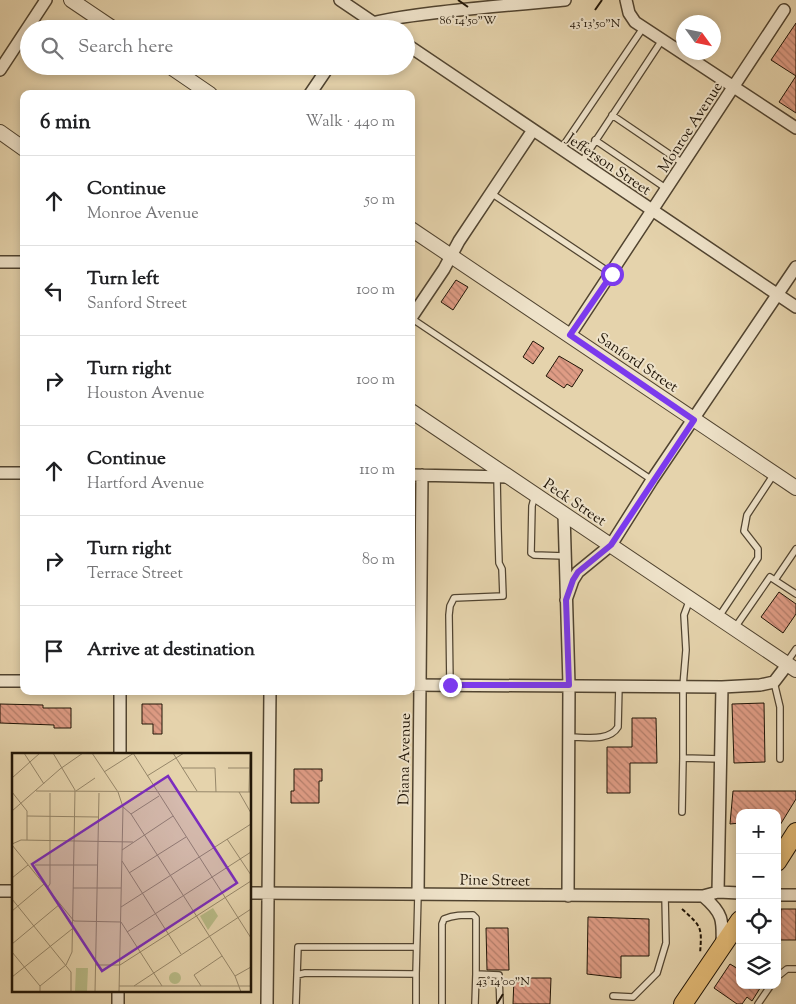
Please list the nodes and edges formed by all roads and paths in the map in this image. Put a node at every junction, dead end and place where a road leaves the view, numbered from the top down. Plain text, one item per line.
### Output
1 (46, 0) edge
2 (71, 0) edge
3 (340, 0) edge
4 (565, 0) edge
5 (626, 0) edge
6 (492, 4) edge
7 (784, 10) dead end
8 (33, 20) edge
9 (101, 20) edge
10 (369, 20) edge
11 (396, 20) edge
12 (643, 28) junction
13 (20, 40) edge
14 (662, 40) junction
15 (415, 50) edge
16 (0, 70) edge
17 (183, 75) edge
18 (323, 75) edge
19 (734, 87) junction
20 (204, 90) edge
21 (313, 90) edge
22 (612, 115) junction
23 (796, 128) edge
24 (533, 130) junction
25 (0, 132) edge
26 (595, 140) junction
27 (20, 146) edge
28 (561, 149) junction
29 (581, 163) junction
30 (684, 164) junction
31 (667, 190) junction
32 (491, 194) junction
33 (653, 211) junction
34 (415, 232) edge
35 (451, 255) junction
36 (0, 262) edge
37 (20, 262) edge
38 (796, 267) edge
39 (612, 274) junction
40 (778, 295) junction
41 (796, 307) edge
42 (415, 312) edge
43 (415, 321) edge
44 (570, 335) junction
45 (415, 414) edge
46 (694, 420) junction
47 (0, 472) edge
48 (20, 473) edge
49 (774, 474) junction
50 (417, 475) edge
51 (503, 477) junction
52 (652, 480) junction
53 (796, 488) edge
54 (535, 495) junction
55 (564, 514) junction
56 (611, 545) junction
57 (796, 550) edge
58 (565, 556) junction
59 (772, 578) junction
60 (796, 593) edge
61 (690, 599) junction
62 (566, 600) junction
63 (718, 618) junction
64 (734, 629) junction
65 (796, 649) edge
66 (790, 666) edge
67 (0, 681) edge
68 (20, 682) edge
69 (774, 682) junction
70 (416, 685) edge
71 (450, 685) junction
72 (569, 685) junction
73 (619, 685) junction
74 (684, 686) junction
75 (722, 687) junction
76 (120, 695) edge
77 (270, 695) edge
78 (569, 737) junction
79 (120, 753) edge
80 (683, 758) junction
81 (721, 759) junction
82 (780, 759) dead end
83 (682, 812) dead end
84 (796, 832) edge
85 (781, 856) edge
86 (251, 892) edge
87 (718, 892) junction
88 (268, 893) junction
89 (736, 893) edge
90 (418, 894) junction
91 (781, 895) edge
92 (796, 895) edge
93 (568, 896) junction
94 (665, 896) junction
95 (704, 896) junction
96 (682, 909) dead end
97 (736, 926) edge
98 (722, 946) junction
99 (416, 947) junction
100 (700, 955) dead end
101 (796, 969) edge
102 (416, 974) junction
103 (476, 974) junction
104 (781, 974) edge
105 (297, 975) junction
106 (768, 989) edge
107 (613, 996) dead end
108 (267, 1004) edge
109 (296, 1004) edge
110 (416, 1004) edge
111 (442, 1004) edge
112 (475, 1004) edge
113 (500, 1004) edge
114 (682, 1004) edge
115 (758, 1004) edge

1 - 8 street
2 - 9 street
3 - 10 street
4 - 6 street
5 - 12 street
6 - 11 street
7 - 19 street, Monroe Avenue
12 - 14 street
12 - 28 lane
13 - 16 street
14 - 19 street
14 - 22 lane
15 - 24 street, Jefferson Street
17 - 20 street
18 - 21 street
19 - 23 street
19 - 30 street, Monroe Avenue
22 - 26 lane
22 - 30 lane
24 - 28 street, Jefferson Street
24 - 32 street
25 - 27 street
26 - 29 lane
26 - 31 lane
28 - 29 street, Jefferson Street
29 - 33 street, Jefferson Street
30 - 31 street, Monroe Avenue
31 - 33 street, Monroe Avenue
32 - 35 street
32 - 39 lane
33 - 39 street, Monroe Avenue
33 - 40 street, Jefferson Street
34 - 35 street, Sanford Street
35 - 42 street
35 - 44 street, Sanford Street
36 - 37 street
38 - 40 street
39 - 44 street, Monroe Avenue
40 - 41 street, Jefferson Street
40 - 46 street
43 - 52 lane
44 - 46 street, Sanford Street
45 - 51 street, Peck Street
46 - 49 street, Sanford Street
46 - 52 street
47 - 48 street
49 - 53 street, Sanford Street
49 - 63 lane
50 - 51 street
50 - 70 street, Diana Avenue
51 - 54 street, Peck Street
51 - 71 lane
52 - 56 street
54 - 55 street, Peck Street
54 - 58 lane
55 - 56 street, Peck Street
55 - 58 street
56 - 61 street, Peck Street
56 - 62 street
57 - 59 lane
58 - 62 street
59 - 60 lane
59 - 64 lane
61 - 63 street, Peck Street
61 - 74 lane
62 - 72 street
63 - 64 street, Peck Street
64 - 66 street, Peck Street
65 - 66 lane
66 - 69 street
67 - 68 street
69 - 75 street
69 - 82 lane
70 - 71 street
70 - 90 street, Diana Avenue
71 - 72 street
72 - 73 street
72 - 78 street
73 - 74 street
73 - 78 lane
74 - 75 street
74 - 80 lane
75 - 81 street
76 - 79 street
77 - 88 street
78 - 93 street
80 - 81 lane
80 - 83 lane
81 - 87 street
84 - 85 main road
86 - 88 street, Pine Street
87 - 89 street, Pine Street
87 - 95 street, Pine Street
88 - 90 street, Pine Street
88 - 108 street
90 - 93 street, Pine Street
90 - 99 lane
91 - 92 street
93 - 94 street, Pine Street
94 - 95 street, Pine Street
94 - 107 lane
95 - 98 street
96 - 100 path
97 - 98 main road
98 - 114 main road
99 - 102 lane
99 - 105 lane
101 - 104 lane
102 - 105 lane
102 - 110 lane
103 - 111 lane
103 - 112 lane
103 - 113 lane
105 - 109 lane
106 - 115 lane

